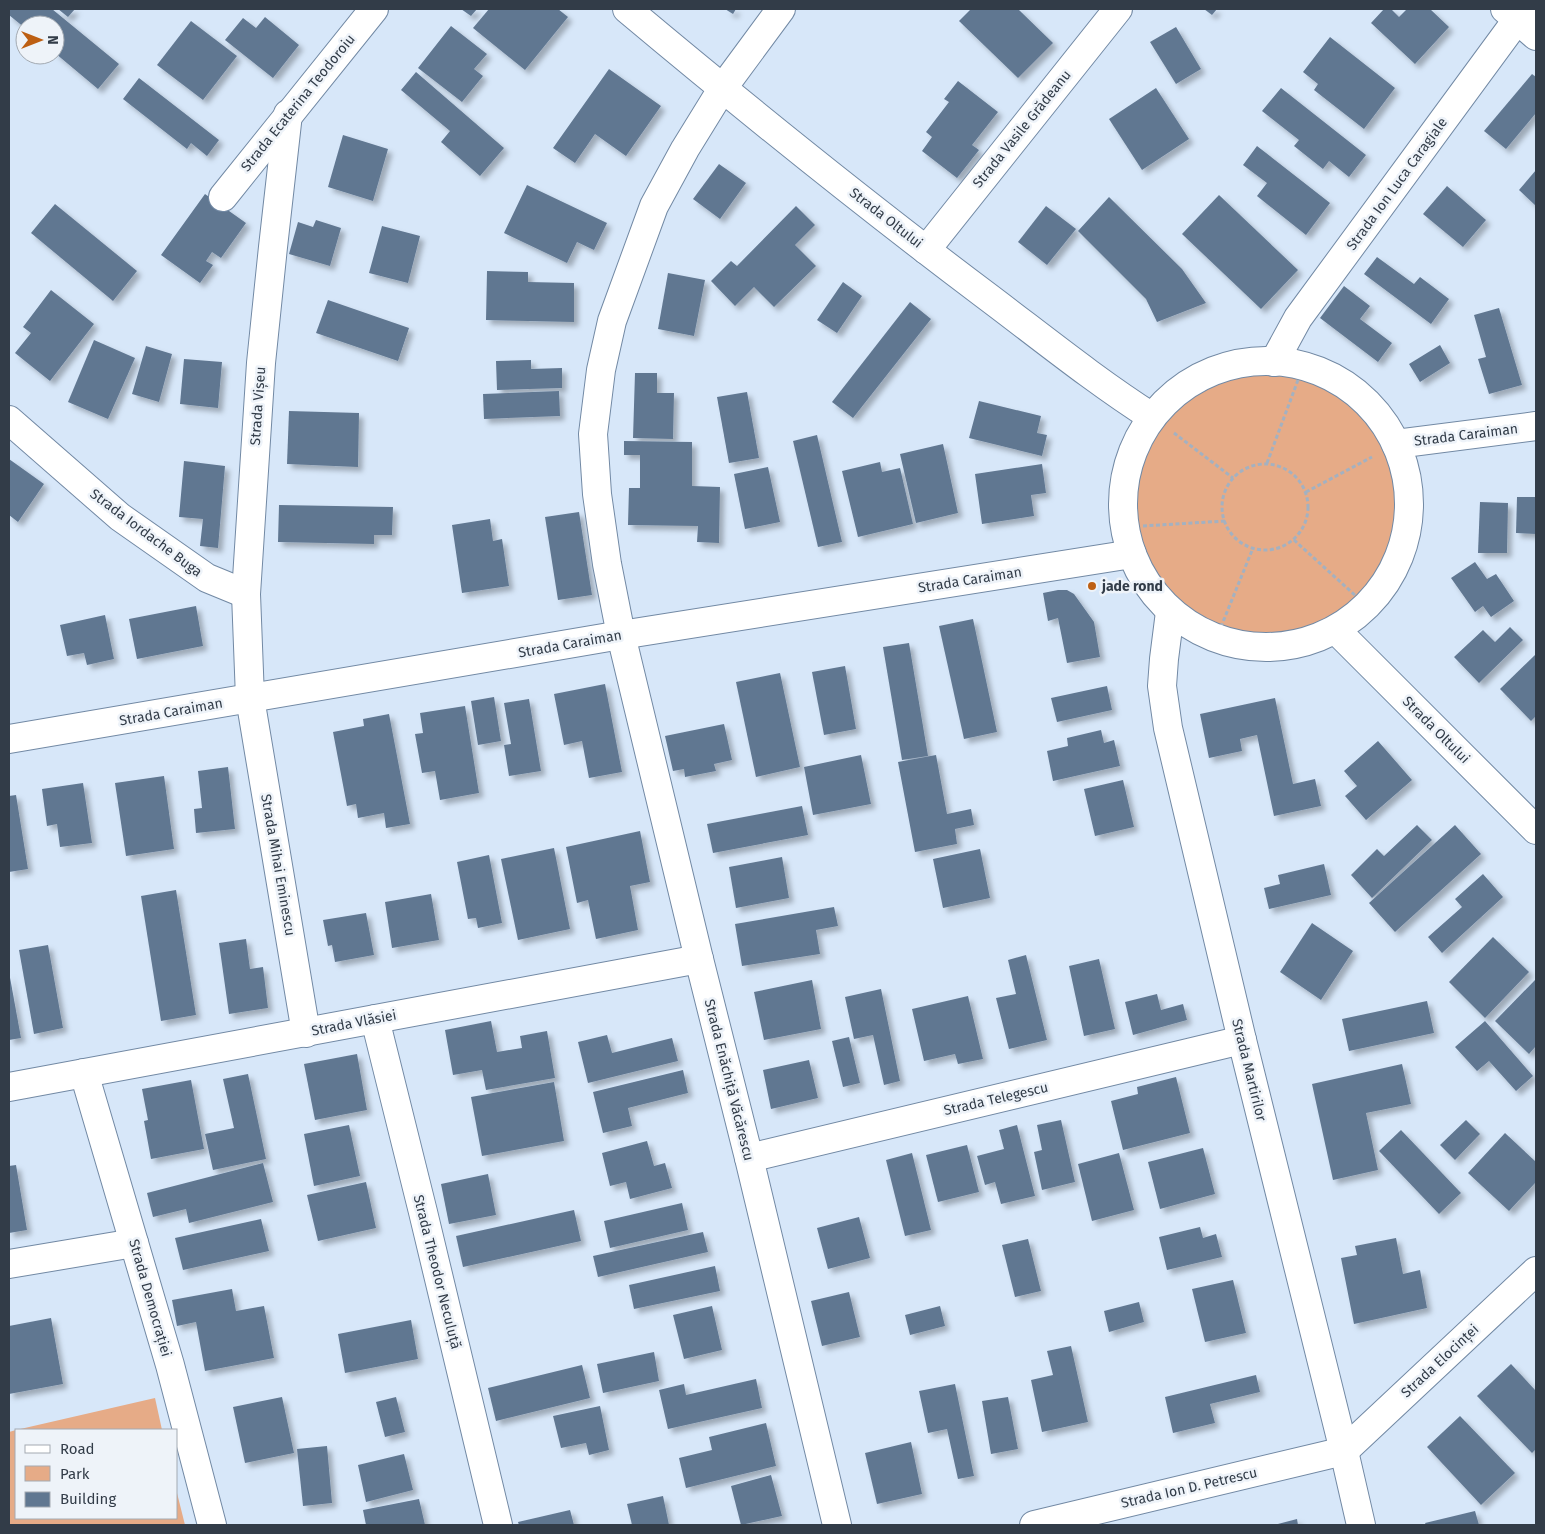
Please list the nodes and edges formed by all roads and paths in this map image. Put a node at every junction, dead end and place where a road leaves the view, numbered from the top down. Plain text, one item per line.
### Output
1 (374, 9) edge
2 (627, 9) edge
3 (781, 9) edge
4 (1118, 9) edge
5 (1521, 18) edge
6 (722, 89) junction
7 (288, 114) junction
8 (224, 197) dead end
9 (926, 250) junction
10 (1274, 362) junction
11 (1303, 366) junction
12 (1152, 416) junction
13 (9, 420) edge
14 (1536, 426) edge
15 (1396, 444) junction
16 (1267, 464) junction
17 (1233, 478) junction
18 (1306, 492) junction
19 (1225, 521) junction
20 (1125, 527) junction
21 (1294, 540) junction
22 (1253, 548) junction
23 (1132, 554) junction
24 (246, 594) junction
25 (1368, 606) junction
26 (1170, 612) junction
27 (1336, 630) junction
28 (621, 635) junction
29 (1216, 639) junction
30 (250, 698) junction
31 (9, 739) edge
32 (1536, 830) edge
33 (699, 959) junction
34 (375, 1019) junction
35 (306, 1032) junction
36 (1242, 1040) junction
37 (84, 1073) junction
38 (9, 1087) edge
39 (749, 1158) junction
40 (134, 1243) junction
41 (9, 1264) edge
42 (1536, 1271) edge
43 (1344, 1451) junction
44 (212, 1525) edge
45 (498, 1525) edge
46 (837, 1525) edge
47 (1034, 1525) edge
48 (1361, 1525) edge

1 - 7 street, Strada Ecaterina Teodoroiu
2 - 6 street, Strada Oltului
3 - 6 street, Strada Enăchiță Văcărescu
4 - 9 street, Strada Vasile Grădeanu
5 - 10 street, Strada Ion Luca Caragiale
6 - 9 street, Strada Oltului
6 - 28 street, Strada Enăchiță Văcărescu
7 - 8 street, Strada Ecaterina Teodoroiu
7 - 24 street, Strada Vișeu
9 - 12 street, Strada Oltului
10 - 11 street, Strada Caraiman
10 - 12 street, Strada Caraiman
11 - 15 street, Strada Caraiman
11 - 16 path
12 - 17 path
12 - 20 street, Strada Caraiman
13 - 24 street, Strada Iordache Buga
14 - 15 street, Strada Caraiman
15 - 18 path
15 - 25 street, Strada Caraiman
16 - 17 path
16 - 18 path
17 - 19 path
18 - 21 path
19 - 20 path
19 - 22 path
20 - 23 street, Strada Caraiman
21 - 22 path
21 - 25 path
22 - 29 path
23 - 26 street, Strada Caraiman
23 - 28 street, Strada Caraiman
24 - 30 street, Strada Vișeu
25 - 27 street, Strada Caraiman
26 - 29 street, Strada Caraiman
26 - 36 street, Strada Martirilor
27 - 29 street, Strada Caraiman
27 - 32 street, Strada Oltului
28 - 30 street, Strada Caraiman
28 - 33 street, Strada Enăchiță Văcărescu
30 - 31 street, Strada Caraiman
30 - 35 street, Strada Mihai Eminescu
33 - 34 street, Strada Vlăsiei
33 - 39 street, Strada Enăchiță Văcărescu
34 - 35 street, Strada Vlăsiei
34 - 45 street, Strada Theodor Neculuță
35 - 37 street, Strada Vlăsiei
36 - 39 street, Strada Telegescu
36 - 43 street, Strada Martirilor
37 - 38 street, Strada Vlăsiei
37 - 40 street, Strada Democrației
39 - 46 street, Strada Enăchiță Văcărescu
40 - 41 street
40 - 44 street, Strada Democrației
42 - 43 street, Strada Elocinței
43 - 47 street, Strada Ion D. Petrescu
43 - 48 street, Strada Martirilor

